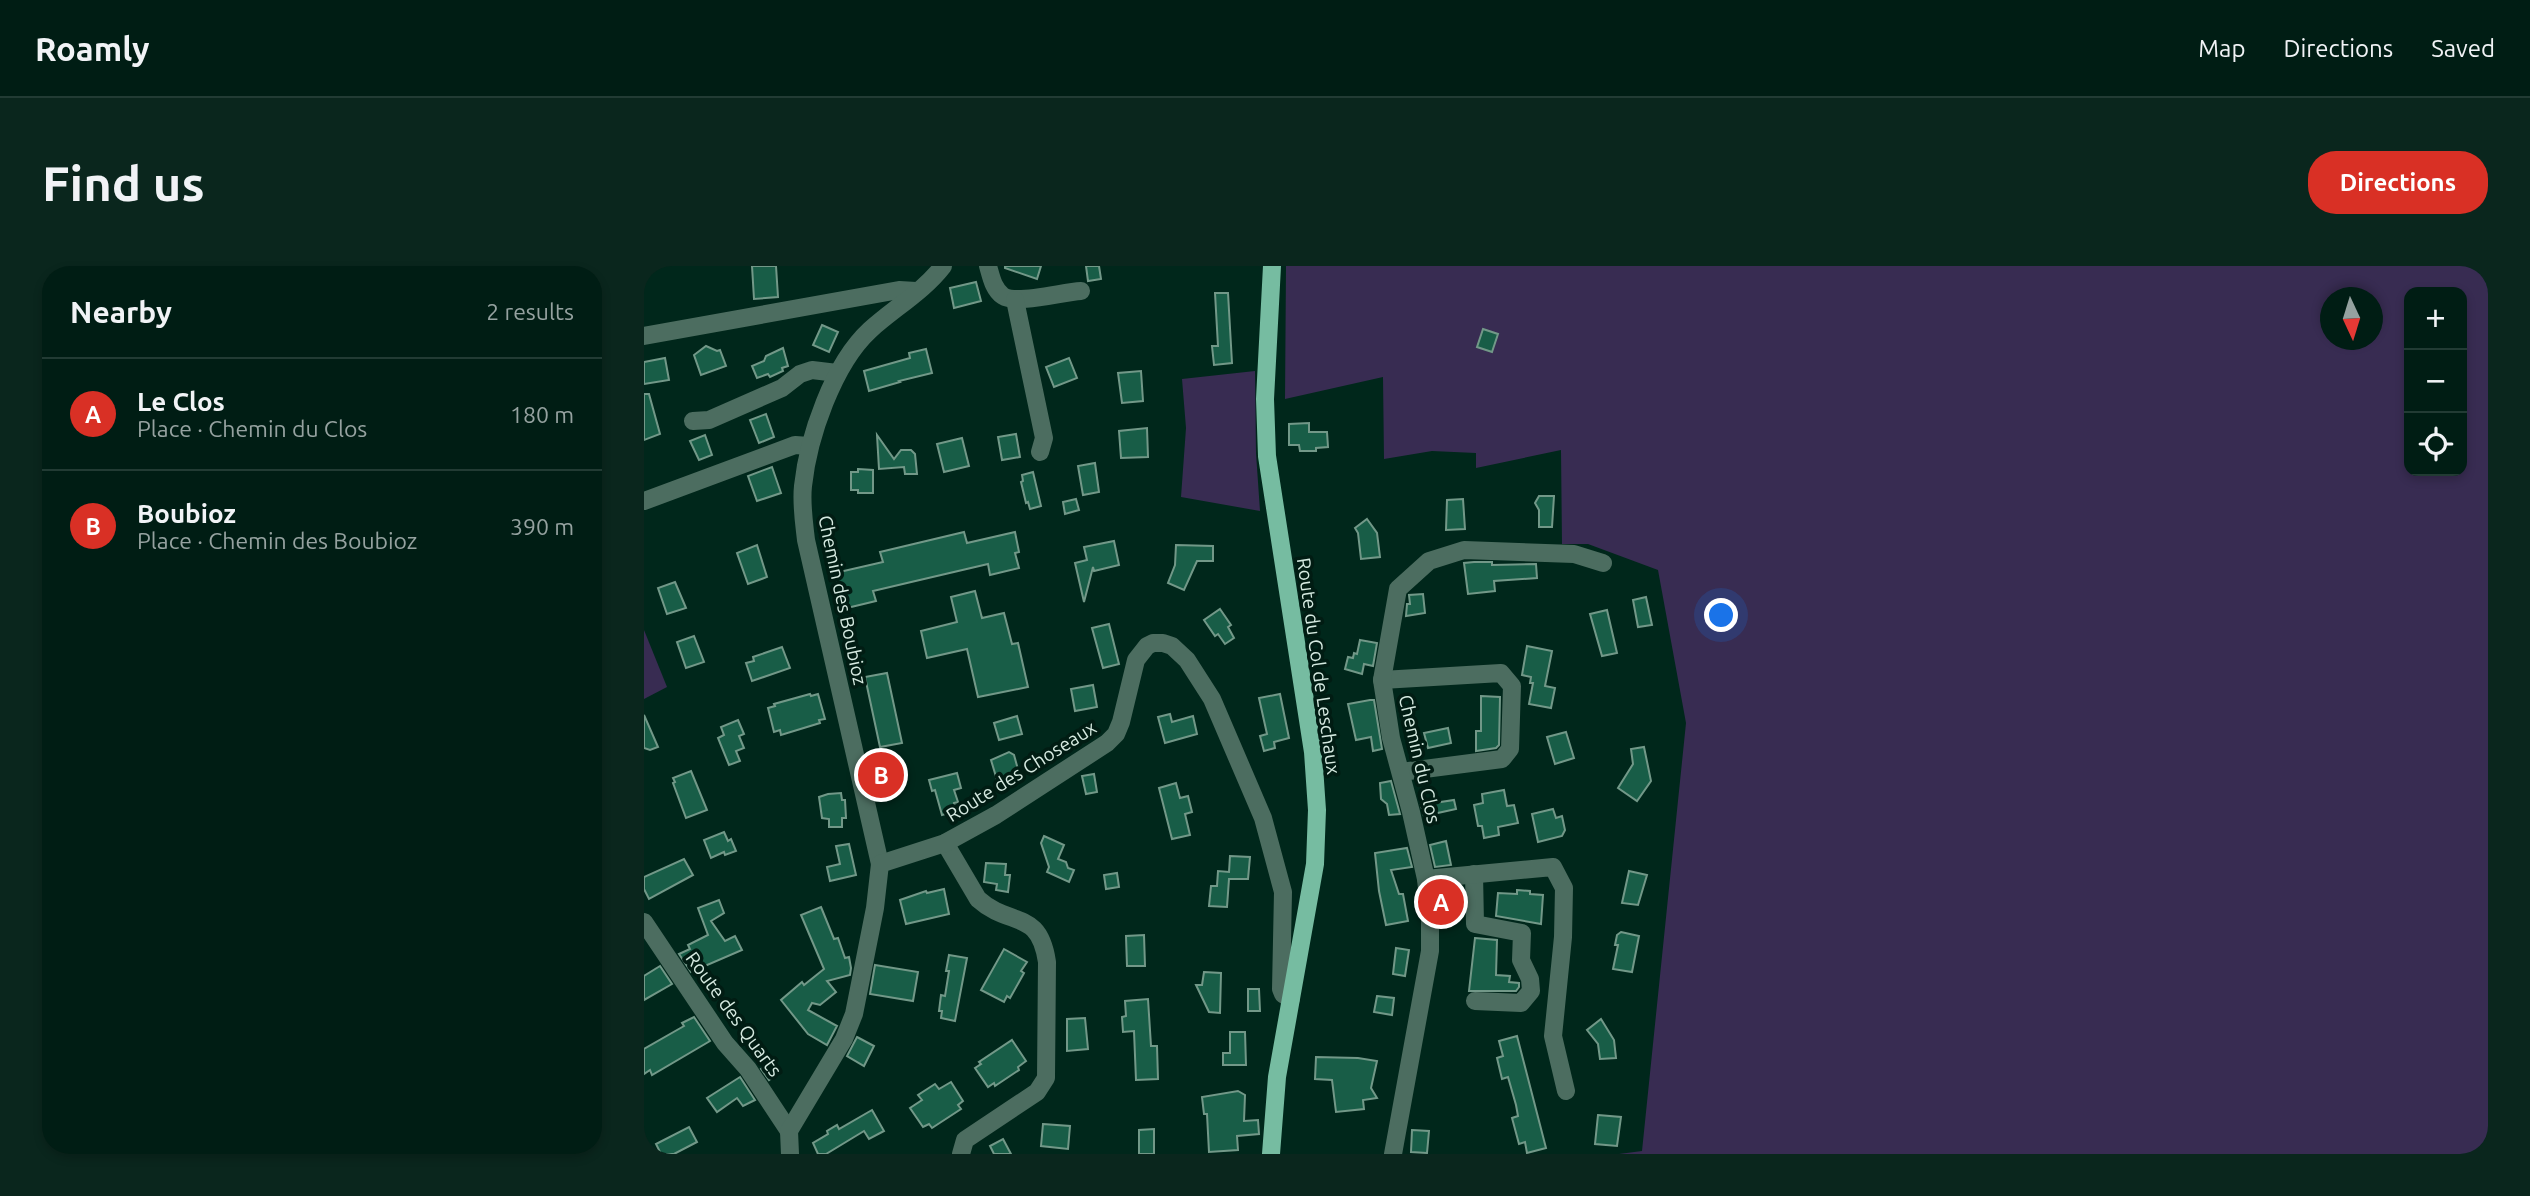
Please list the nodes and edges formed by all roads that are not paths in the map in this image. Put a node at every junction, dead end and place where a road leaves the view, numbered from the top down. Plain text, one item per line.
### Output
1 (943, 266) edge
2 (988, 266) edge
3 (1272, 266) edge
4 (916, 291) junction
5 (1080, 291) dead end
6 (1015, 300) junction
7 (644, 336) edge
8 (837, 373) junction
9 (693, 421) dead end
10 (809, 446) junction
11 (1040, 452) dead end
12 (644, 501) edge
13 (1603, 564) dead end
14 (1382, 680) junction
15 (1401, 772) junction
16 (945, 843) junction
17 (880, 864) junction
18 (1474, 874) junction
19 (1426, 879) junction
20 (644, 922) edge
21 (1291, 999) junction
22 (1475, 1001) dead end
23 (1566, 1091) dead end
24 (789, 1131) junction
25 (790, 1154) edge
26 (961, 1154) edge
27 (1272, 1154) edge
28 (1393, 1154) edge

1 - 4 street, Chemin des Boubioz
2 - 6 street
3 - 21 main road, Route du Col de Leschaux
4 - 7 street
4 - 8 street, Chemin des Boubioz
5 - 6 street
6 - 11 street
8 - 9 street
8 - 10 street, Chemin des Boubioz
10 - 12 street
10 - 17 street, Chemin des Boubioz
13 - 14 street, Chemin du Clos
14 - 15 street, Chemin du Clos
14 - 15 street
15 - 19 street, Chemin du Clos
16 - 17 street, Route des Choseaux
16 - 21 street, Route des Choseaux
16 - 26 street
17 - 24 street
18 - 19 street
18 - 22 street
18 - 23 street
19 - 28 street, Chemin du Clos
20 - 24 street, Route des Quarts
21 - 27 main road, Route du Col de Leschaux
24 - 25 street

